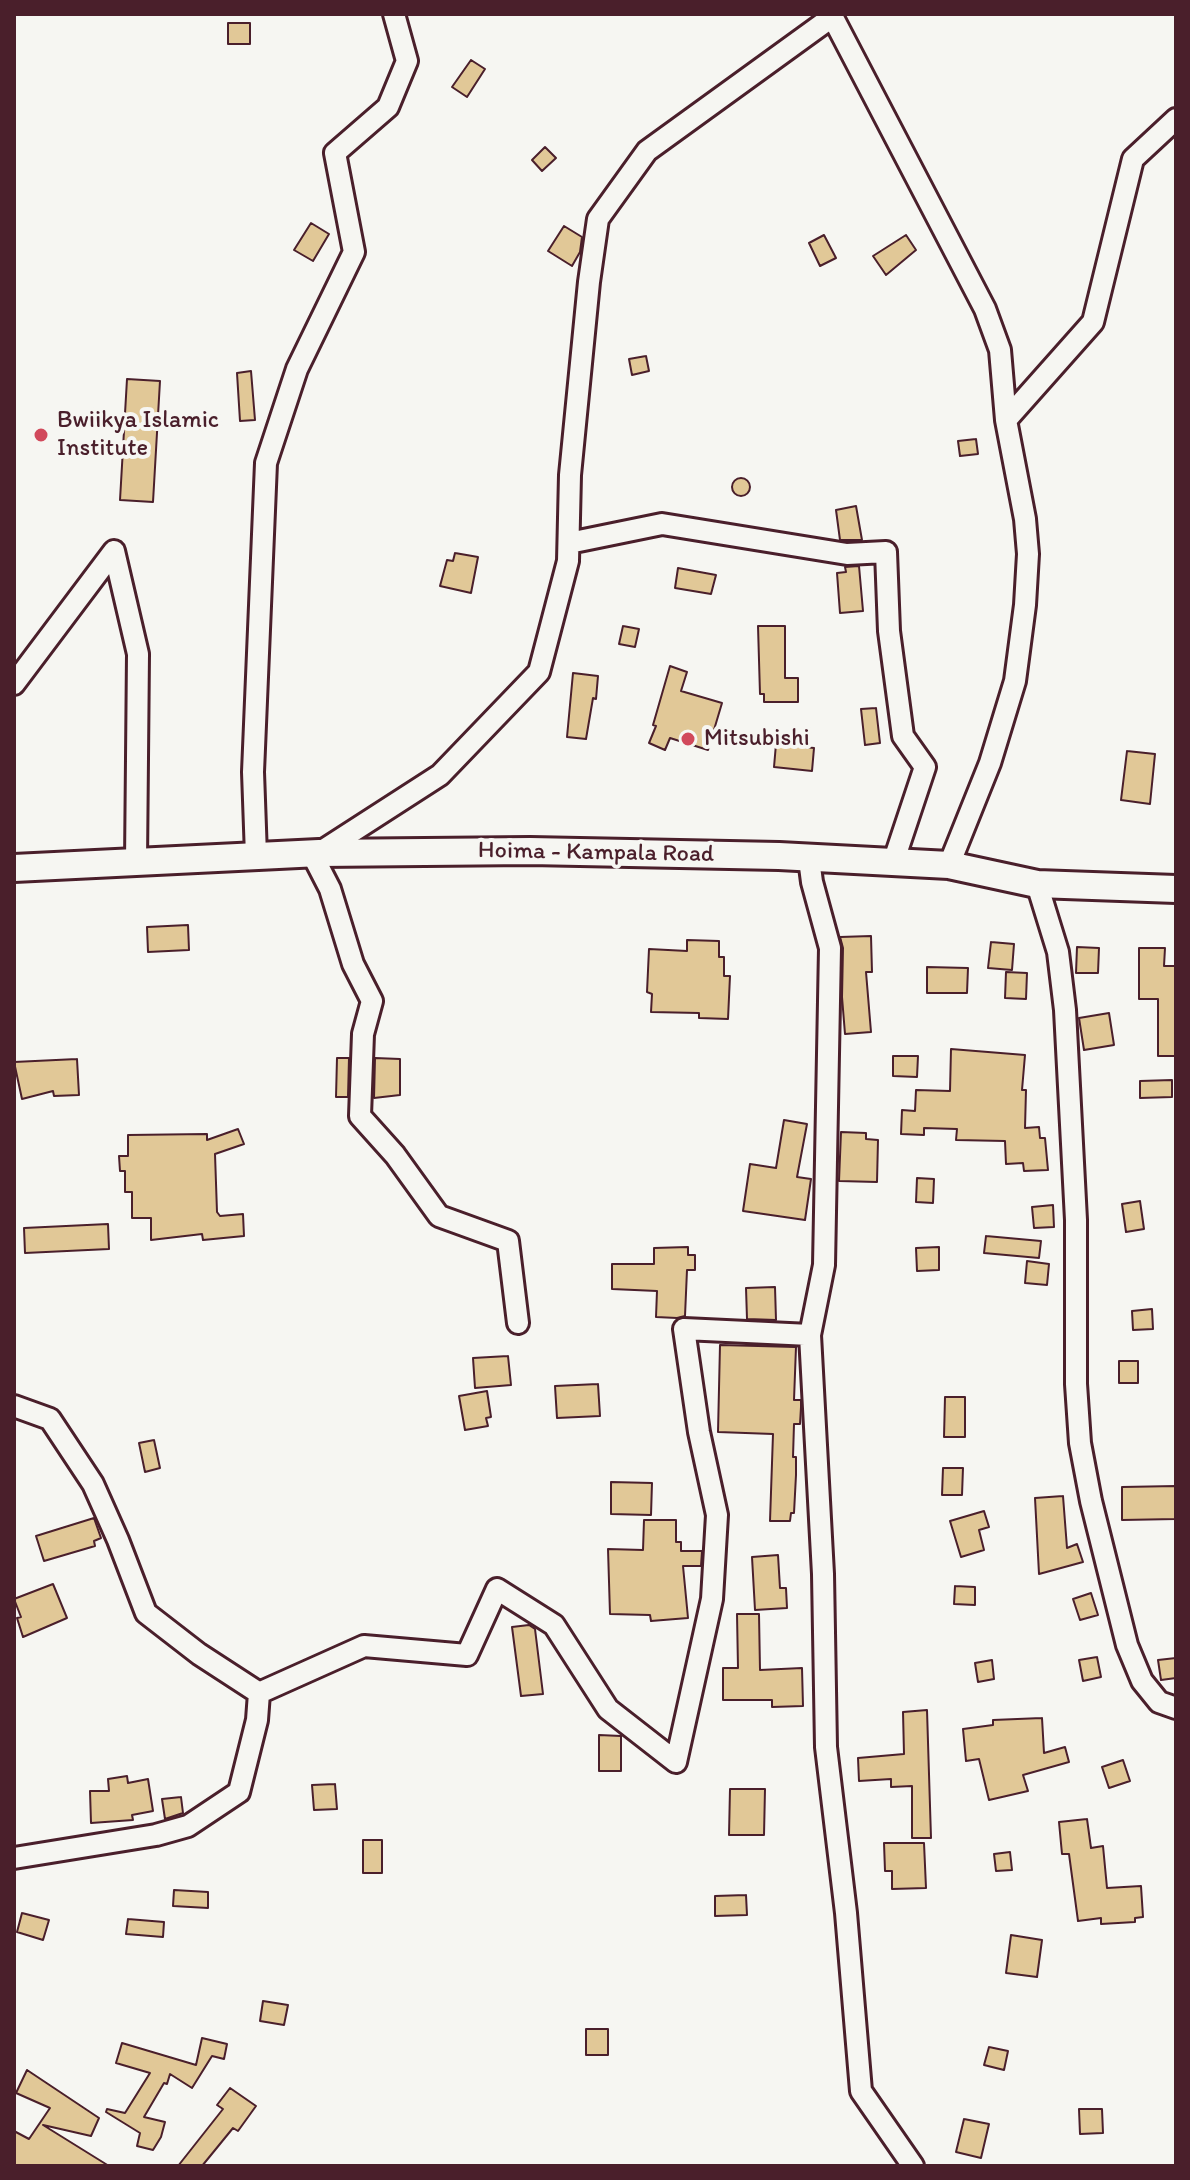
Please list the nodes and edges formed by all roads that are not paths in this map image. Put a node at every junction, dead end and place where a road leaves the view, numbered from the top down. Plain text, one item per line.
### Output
1 (394, 14) edge
2 (832, 15) edge
3 (1176, 119) edge
4 (1006, 420) junction
5 (569, 543) junction
6 (14, 684) edge
7 (316, 853) junction
8 (256, 856) junction
9 (809, 859) junction
10 (136, 862) junction
11 (893, 863) junction
12 (949, 865) junction
13 (14, 868) edge
14 (1037, 884) junction
15 (1176, 889) edge
16 (518, 1323) dead end
17 (810, 1335) junction
18 (14, 1406) edge
19 (259, 1693) junction
20 (1176, 1708) edge
21 (14, 1858) edge
22 (913, 2166) edge

1 - 8 street
2 - 4 street
2 - 5 street
3 - 4 street
4 - 12 street
5 - 7 street
5 - 11 street
6 - 10 street
7 - 8 main road, Hoima - Kampala Road
7 - 9 main road, Hoima - Kampala Road
7 - 16 street
8 - 10 main road, Hoima - Kampala Road
9 - 11 main road, Hoima - Kampala Road
9 - 17 street
10 - 13 main road, Hoima - Kampala Road
11 - 12 main road, Hoima - Kampala Road
12 - 14 main road, Hoima - Kampala Road
14 - 15 main road, Hoima - Kampala Road
14 - 20 street
17 - 19 street
17 - 22 street
18 - 19 street
19 - 21 street

